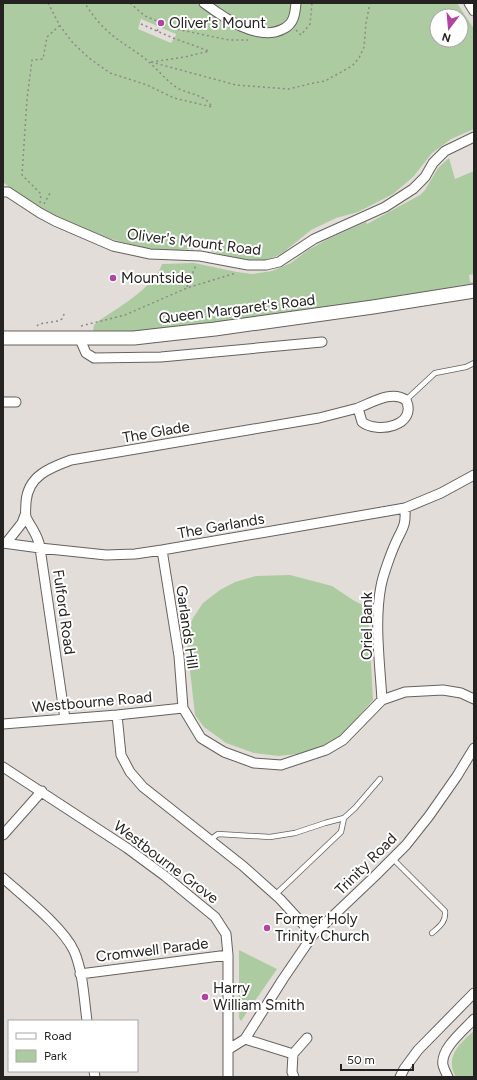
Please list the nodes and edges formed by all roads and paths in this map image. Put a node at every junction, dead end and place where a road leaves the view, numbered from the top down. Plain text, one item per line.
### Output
1 (48, 3) edge
2 (84, 3) edge
3 (130, 3) edge
4 (204, 3) edge
5 (296, 3) edge
6 (312, 3) edge
7 (370, 3) edge
8 (469, 3) edge
9 (474, 11) edge
10 (161, 23) junction
11 (141, 24) dead end
12 (290, 24) junction
13 (60, 26) junction
14 (157, 31) junction
15 (259, 33) junction
16 (149, 62) junction
17 (474, 137) edge
18 (5, 190) edge
19 (50, 193) dead end
20 (40, 213) junction
21 (200, 256) junction
22 (238, 272) dead end
23 (187, 288) junction
24 (474, 291) edge
25 (65, 312) dead end
26 (39, 324) dead end
27 (42, 328) dead end
28 (77, 332) junction
29 (30, 337) junction
30 (3, 338) edge
31 (322, 342) dead end
32 (474, 363) edge
33 (406, 400) junction
34 (3, 402) edge
35 (16, 402) dead end
36 (358, 408) junction
37 (474, 475) edge
38 (405, 508) junction
39 (26, 515) junction
40 (5, 543) edge
41 (40, 548) junction
42 (162, 550) junction
43 (474, 699) edge
44 (382, 700) junction
45 (183, 708) junction
46 (117, 715) junction
47 (65, 718) junction
48 (3, 724) edge
49 (474, 748) edge
50 (3, 767) edge
51 (380, 779) dead end
52 (42, 791) junction
53 (344, 818) junction
54 (3, 835) edge
55 (210, 840) junction
56 (393, 859) junction
57 (3, 878) edge
58 (275, 895) junction
59 (432, 934) dead end
60 (313, 935) junction
61 (228, 955) junction
62 (80, 974) junction
63 (474, 993) edge
64 (474, 1019) edge
65 (87, 1020) edge
66 (307, 1038) dead end
67 (245, 1039) junction
68 (229, 1049) junction
69 (293, 1054) junction
70 (228, 1077) edge
71 (294, 1077) edge
72 (400, 1077) edge
73 (448, 1077) edge

1 - 13 path
2 - 16 path
3 - 10 path
4 - 15 street
5 - 12 street
6 - 12 path
7 - 16 path
8 - 9 street
10 - 14 path
10 - 15 path
11 - 14 path
12 - 15 street
13 - 16 path
13 - 20 path
14 - 16 path
17 - 21 street, Oliver's Mount Road
18 - 20 street, Oliver's Mount Road
19 - 20 path
20 - 21 street, Oliver's Mount Road
21 - 23 path
22 - 23 path
23 - 28 path
24 - 28 main road, Queen Margaret's Road
25 - 26 path
27 - 29 path
28 - 29 main road, Queen Margaret's Road
28 - 31 street
29 - 30 main road, Queen Margaret's Road
32 - 33 lane
33 - 36 street, The Glade
33 - 36 street
34 - 35 street
36 - 39 street, The Glade
37 - 38 street, The Garlands
38 - 42 street, The Garlands
38 - 44 street, Oriel Bank
39 - 40 street
39 - 41 street, The Glade
40 - 41 street
41 - 42 street, The Garlands
41 - 47 street, Fulford Road
42 - 45 street, Garlands Hill
43 - 44 street
44 - 45 street
45 - 46 street, Westbourne Road
46 - 47 street, Westbourne Road
46 - 55 street
47 - 48 street, Westbourne Road
49 - 56 street, Trinity Road
50 - 52 street, Westbourne Grove
51 - 53 lane
52 - 54 street
52 - 61 street, Westbourne Grove
53 - 55 lane
53 - 58 lane
55 - 58 street
56 - 59 lane
56 - 60 street, Trinity Road
57 - 62 street
58 - 60 street
60 - 67 street, Trinity Road
61 - 62 street, Cromwell Parade
61 - 68 street, Westbourne Grove
62 - 65 street
63 - 72 street
64 - 73 street
66 - 69 street
67 - 68 street, Trinity Road
67 - 69 street
68 - 70 street, Westbourne Grove
69 - 71 street

